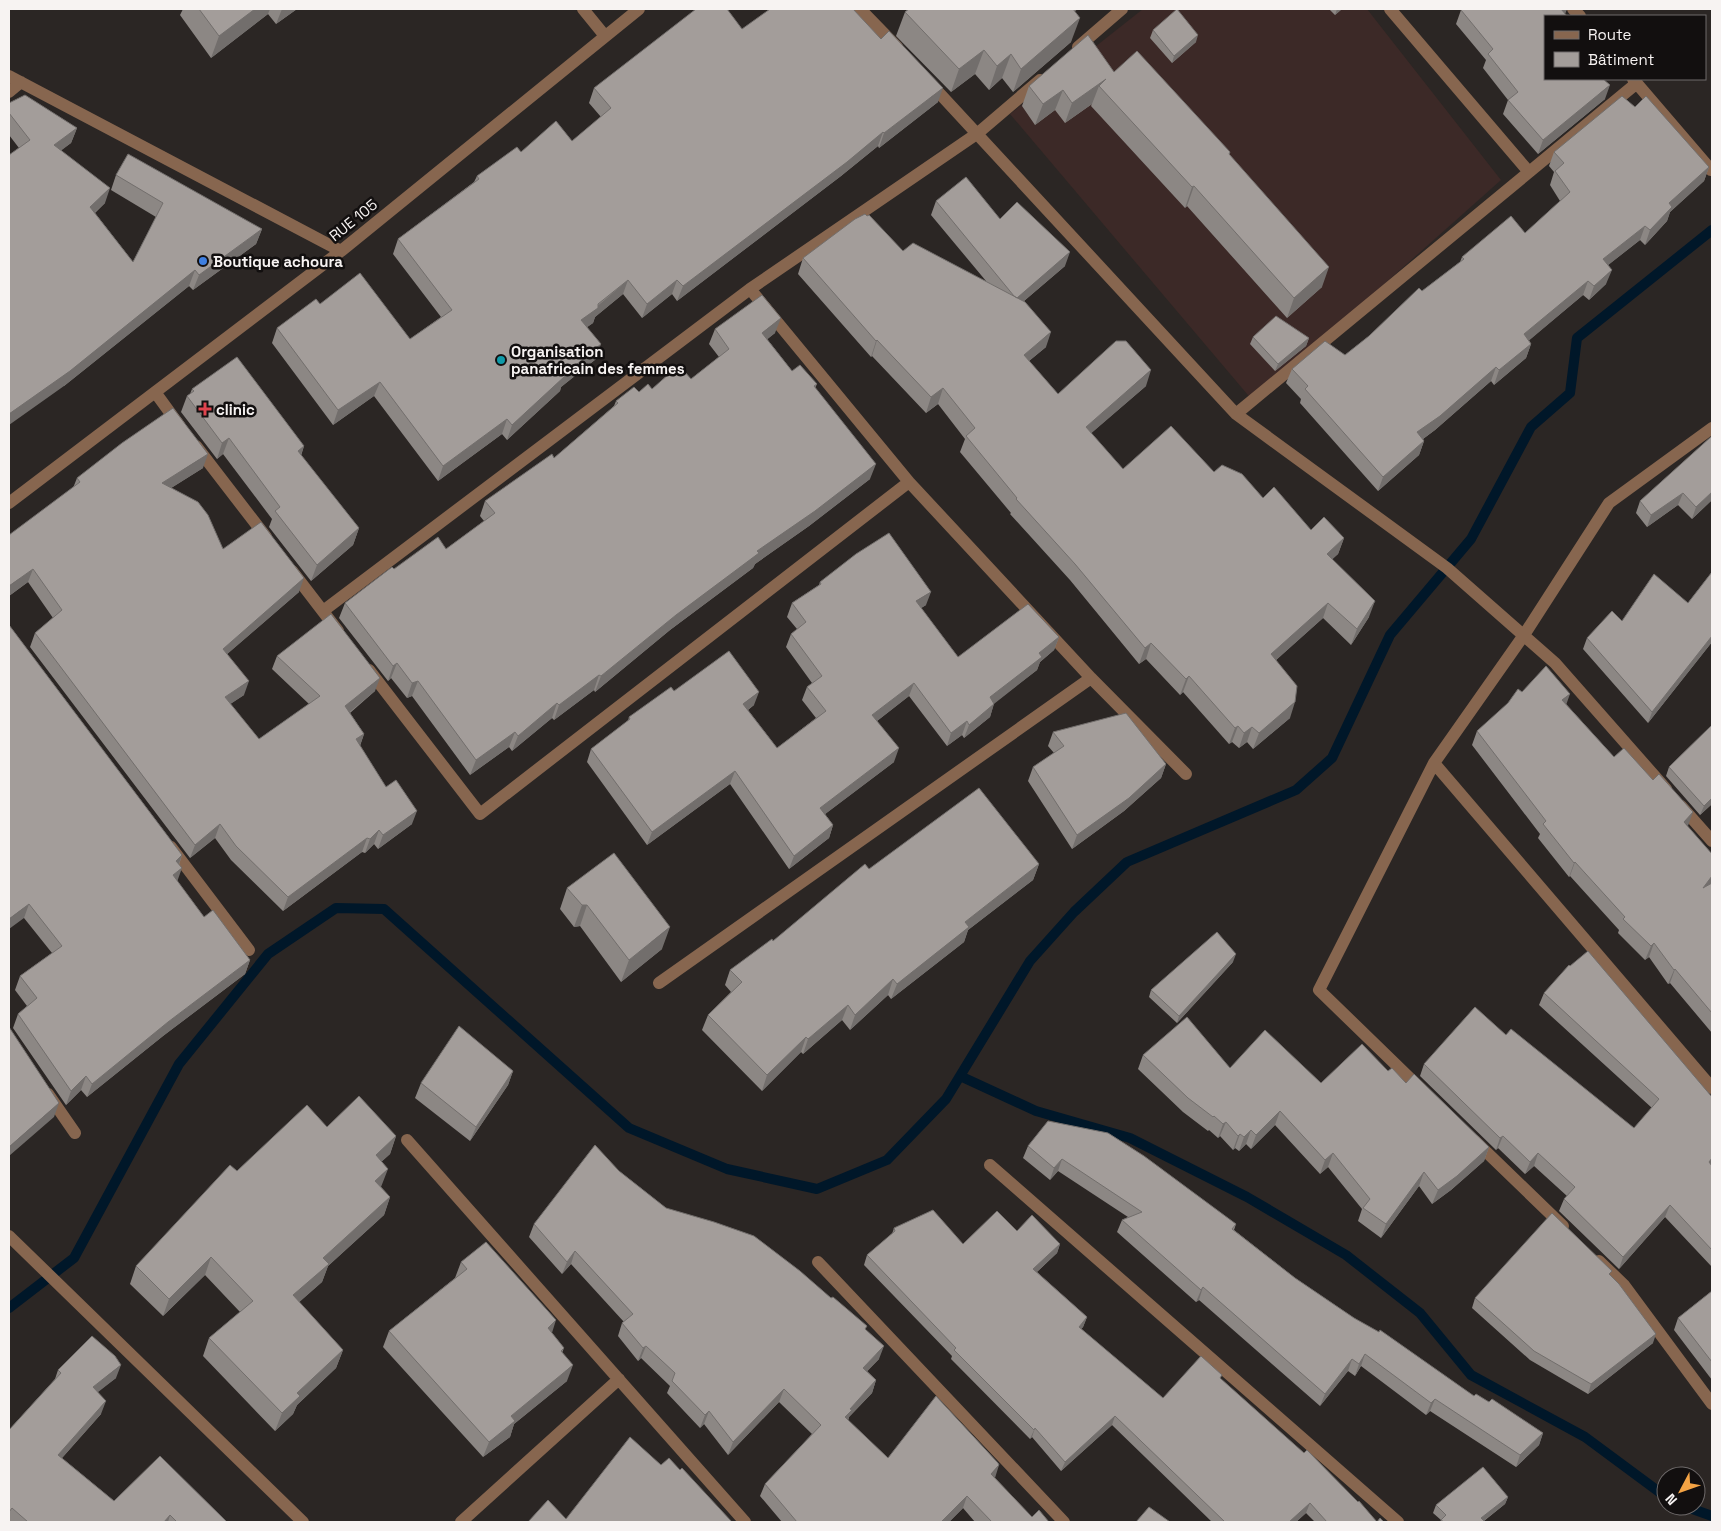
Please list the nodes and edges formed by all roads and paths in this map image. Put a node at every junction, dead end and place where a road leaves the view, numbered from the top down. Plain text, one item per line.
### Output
1 (583, 9) edge
2 (639, 9) edge
3 (860, 9) edge
4 (1122, 9) edge
5 (1390, 9) edge
6 (605, 36) junction
7 (1072, 52) edge
8 (906, 57) edge
9 (919, 71) edge
10 (1050, 71) edge
11 (9, 76) edge
12 (1635, 81) edge
13 (21, 82) junction
14 (9, 92) edge
15 (978, 133) junction
16 (1711, 170) edge
17 (1529, 172) junction
18 (341, 252) junction
19 (750, 289) junction
20 (155, 392) junction
21 (1236, 414) junction
22 (1712, 428) edge
23 (909, 482) junction
24 (9, 503) edge
25 (323, 611) junction
26 (1524, 636) junction
27 (347, 642) edge
28 (359, 658) edge
29 (1091, 678) junction
30 (1434, 763) junction
31 (1186, 774) dead end
32 (165, 839) edge
33 (1712, 841) edge
34 (249, 950) dead end
35 (660, 983) dead end
36 (42, 1084) edge
37 (1712, 1088) edge
38 (1432, 1100) edge
39 (74, 1134) dead end
40 (1468, 1134) edge
41 (407, 1140) dead end
42 (990, 1165) dead end
43 (9, 1236) edge
44 (1574, 1237) edge
45 (1588, 1251) edge
46 (818, 1262) dead end
47 (618, 1379) junction
48 (1712, 1404) edge
49 (303, 1522) edge
50 (461, 1522) edge
51 (745, 1522) edge
52 (1064, 1522) edge
53 (1398, 1522) edge

1 - 6 street
2 - 6 street, RUE 105
3 - 8 street
4 - 7 street
5 - 17 street
6 - 18 street, RUE 105
9 - 15 street
10 - 15 street
11 - 13 street
12 - 16 street
12 - 17 street
13 - 14 street
13 - 18 street
15 - 19 street
15 - 21 street
17 - 21 street
18 - 20 street, RUE 105
19 - 23 street
19 - 25 street
20 - 24 street, RUE 105
20 - 25 street
21 - 26 street
22 - 26 street
23 - 28 street
23 - 29 street
25 - 27 street
26 - 30 street
26 - 33 street
29 - 31 street
29 - 35 street
30 - 37 street
30 - 38 street
32 - 34 street
36 - 39 street
40 - 44 street
41 - 47 street
42 - 53 street
43 - 49 street
45 - 48 street
46 - 52 street
47 - 50 street
47 - 51 street

